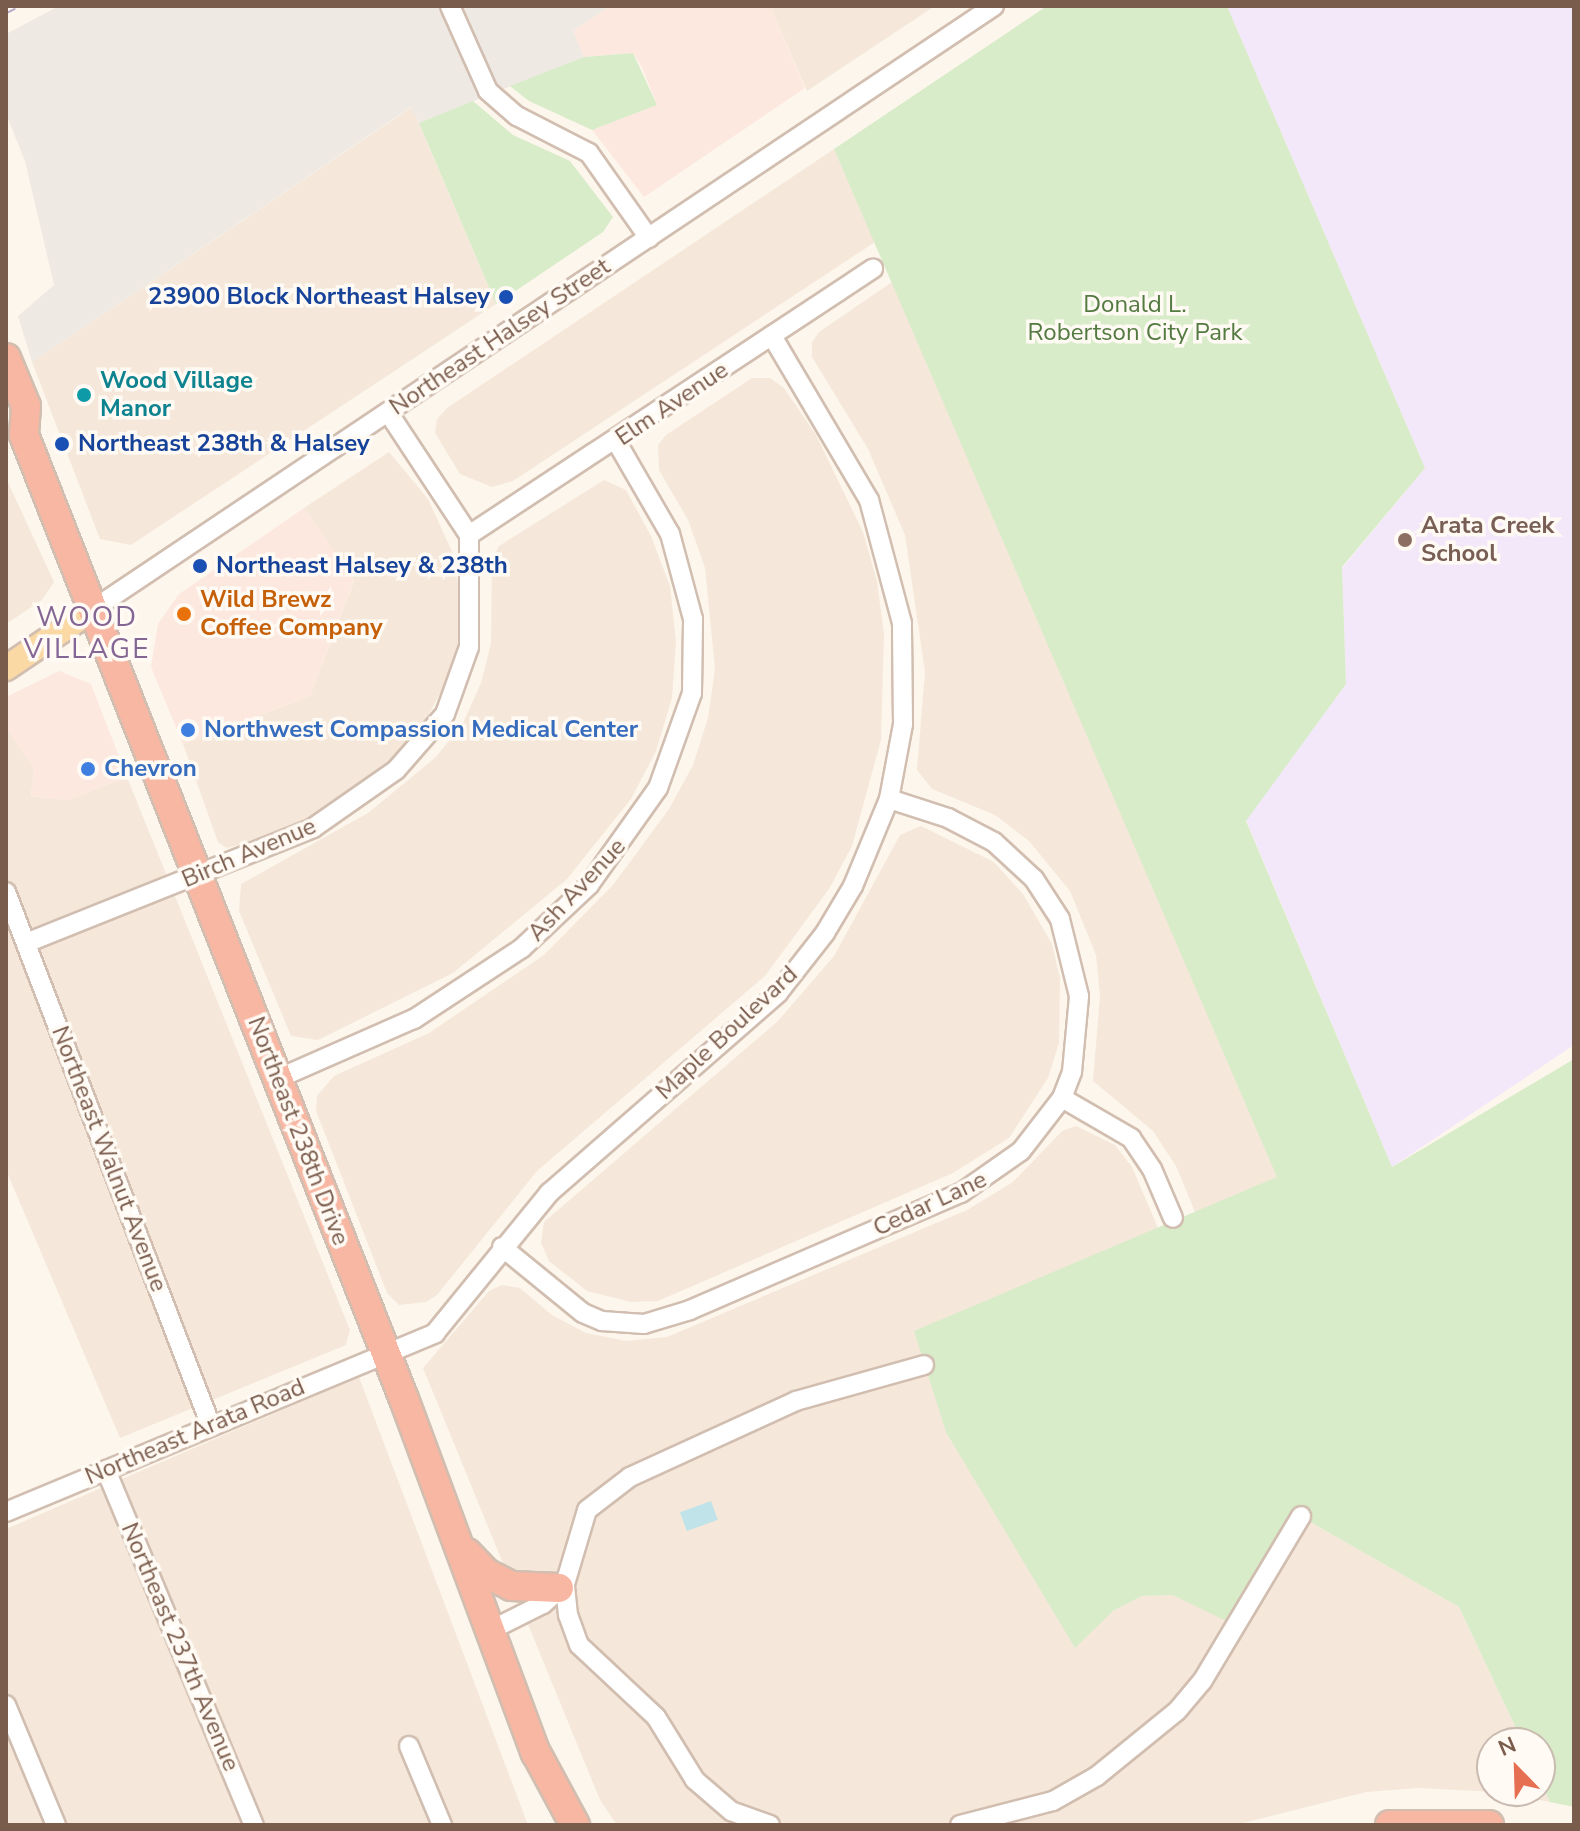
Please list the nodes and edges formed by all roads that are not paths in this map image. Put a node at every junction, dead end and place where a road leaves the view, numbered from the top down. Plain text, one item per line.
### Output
1 (450, 6) edge
2 (994, 6) edge
3 (649, 238) junction
4 (873, 269) dead end
5 (772, 336) junction
6 (6, 358) edge
7 (388, 412) junction
8 (15, 427) edge
9 (616, 441) junction
10 (469, 535) junction
11 (95, 608) junction
12 (6, 668) edge
13 (889, 799) junction
14 (199, 875) junction
15 (6, 892) edge
16 (26, 943) junction
17 (277, 1079) junction
18 (1062, 1098) junction
19 (1173, 1218) dead end
20 (502, 1247) junction
21 (385, 1353) junction
22 (924, 1365) dead end
23 (211, 1426) junction
24 (106, 1470) junction
25 (6, 1512) edge
26 (1301, 1516) dead end
27 (457, 1539) junction
28 (562, 1586) junction
29 (491, 1630) junction
30 (6, 1705) edge
31 (409, 1746) dead end
32 (56, 1825) edge
33 (254, 1825) edge
34 (442, 1825) edge
35 (575, 1825) edge
36 (770, 1825) edge
37 (960, 1825) edge
38 (1390, 1825) edge
39 (1489, 1825) edge

1 - 3 street
2 - 3 street, Northeast Halsey Street
3 - 7 street, Northeast Halsey Street
4 - 5 street, Elm Avenue
5 - 9 street, Elm Avenue
5 - 13 street, Maple Boulevard
6 - 8 highway, Northeast 238th Drive
7 - 10 street
7 - 11 street, Northeast Halsey Street
8 - 11 highway, Northeast 238th Drive
9 - 10 street, Elm Avenue
9 - 17 street, Ash Avenue
10 - 14 street, Birch Avenue
11 - 12 main road, Northeast Halsey Street
11 - 14 highway, Northeast 238th Drive
13 - 18 street, Cedar Lane
13 - 20 street, Maple Boulevard
14 - 16 street, Birch Avenue
14 - 17 highway, Northeast 238th Drive
15 - 16 street, Northeast Walnut Avenue
16 - 23 street, Northeast Walnut Avenue
17 - 21 highway, Northeast 238th Drive
18 - 19 street
18 - 20 street, Cedar Lane
20 - 21 street, Maple Boulevard
21 - 23 street, Northeast Arata Road
21 - 27 highway, Northeast 238th Drive
22 - 28 street
23 - 24 street, Northeast Arata Road
24 - 25 street, Northeast Arata Road
24 - 33 street, Northeast 237th Avenue
26 - 37 street
27 - 28 highway
27 - 29 highway, Northeast 238th Drive
28 - 29 street
28 - 36 street
29 - 35 highway, Northeast 238th Drive
30 - 32 street
31 - 34 street
38 - 39 highway

